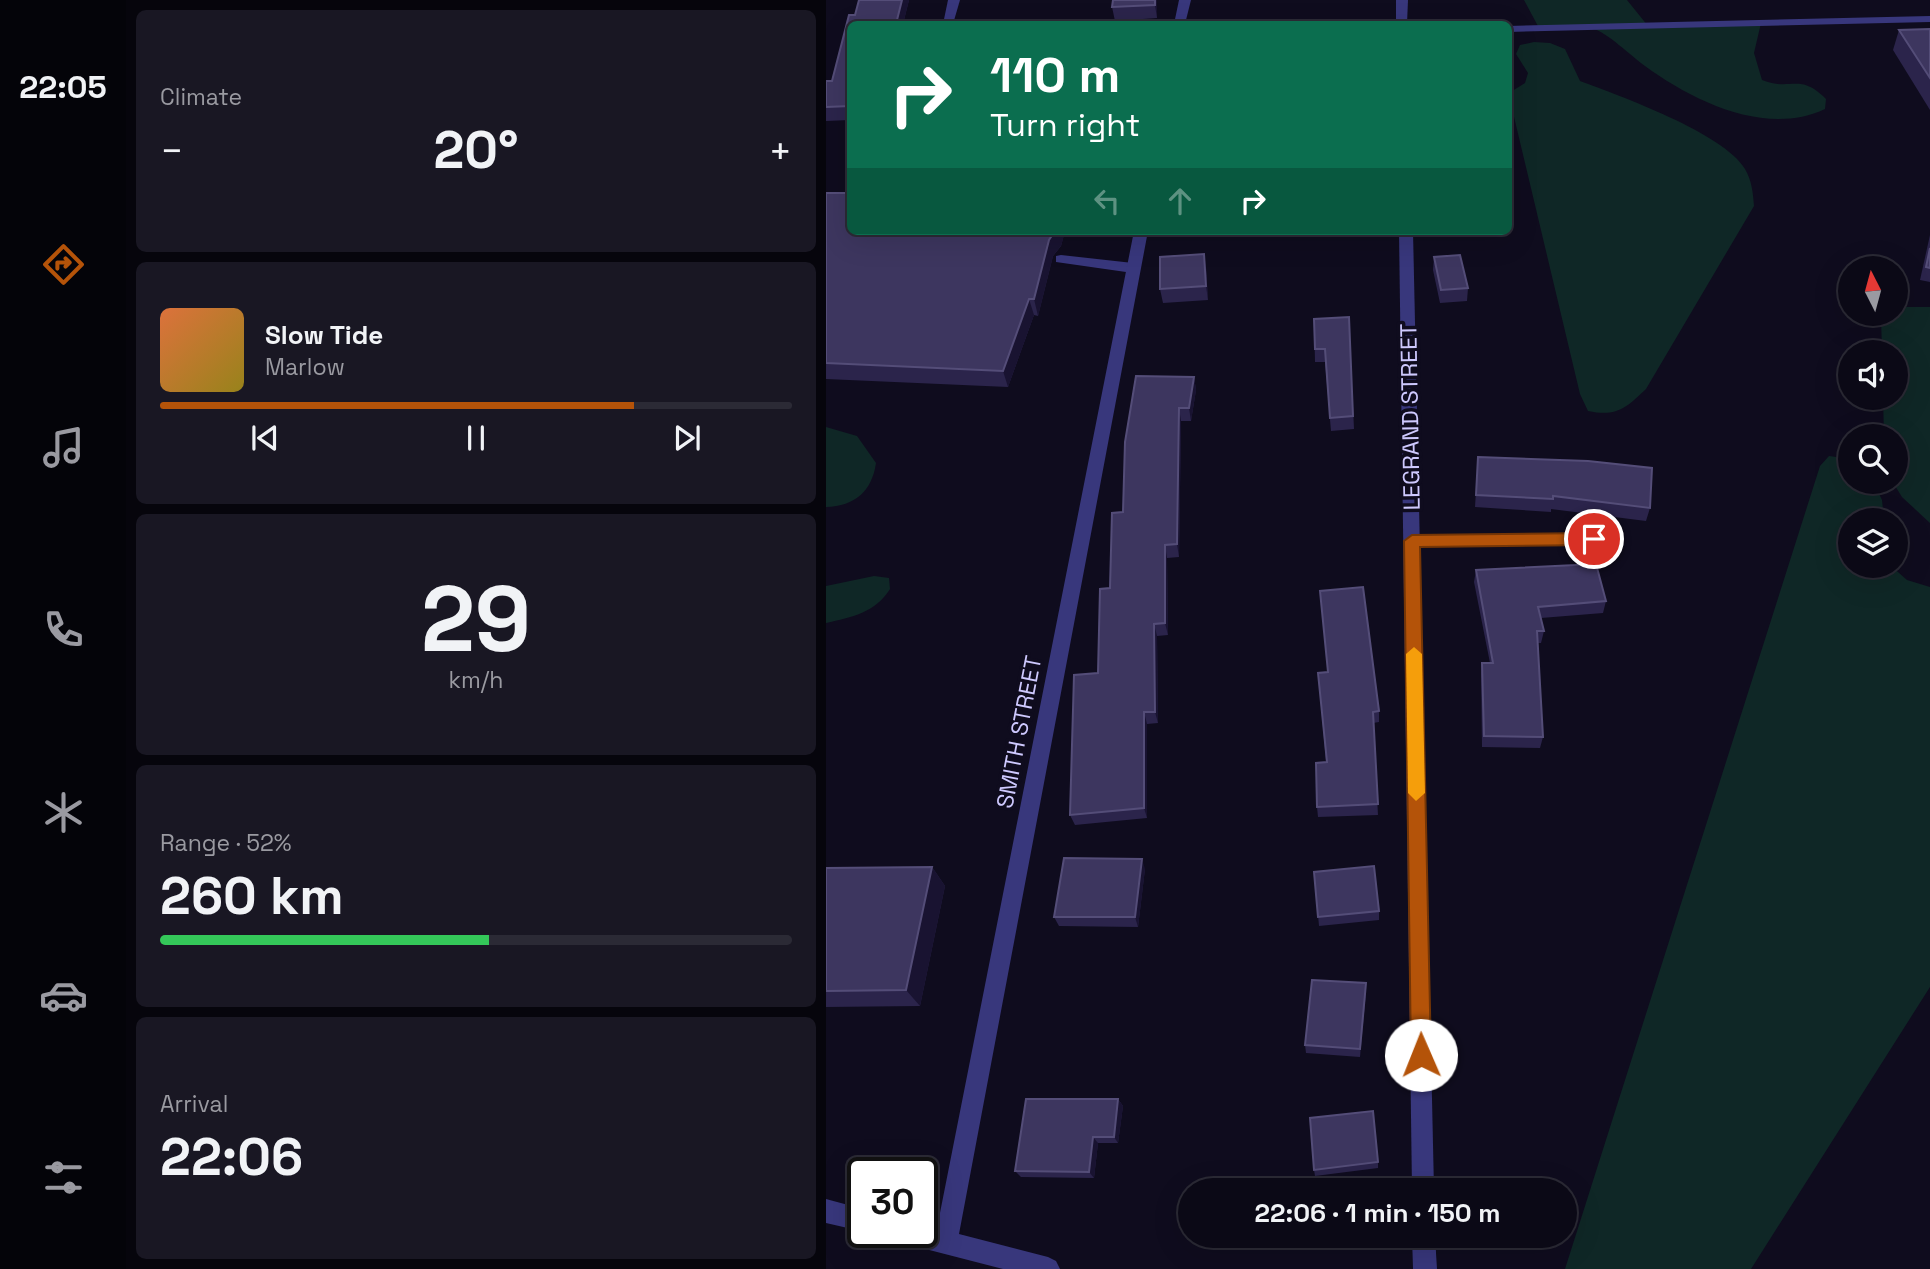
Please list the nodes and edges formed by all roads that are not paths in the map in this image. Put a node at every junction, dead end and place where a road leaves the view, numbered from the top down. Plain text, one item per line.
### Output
1 (954, 0) edge
2 (1185, 0) edge
3 (1402, 0) edge
4 (1930, 19) edge
5 (949, 21) edge
6 (1181, 21) edge
7 (1402, 21) edge
8 (1512, 29) edge
9 (1140, 235) edge
10 (1406, 235) edge
11 (1061, 259) dead end
12 (1133, 268) junction
13 (1594, 539) dead end
14 (1412, 541) junction
15 (1423, 1178) edge
16 (826, 1211) edge
17 (847, 1217) edge
18 (938, 1240) edge
19 (946, 1242) junction
20 (1424, 1248) edge
21 (1048, 1269) edge
22 (1425, 1269) edge

1 - 5 street
2 - 6 street
3 - 7 street
4 - 8 street
9 - 12 street, SMITH STREET
10 - 14 street, LEGRAND STREET
11 - 12 street
12 - 19 street, SMITH STREET
13 - 14 street
14 - 15 street, LEGRAND STREET
16 - 17 street
18 - 19 street
19 - 21 street
20 - 22 street

